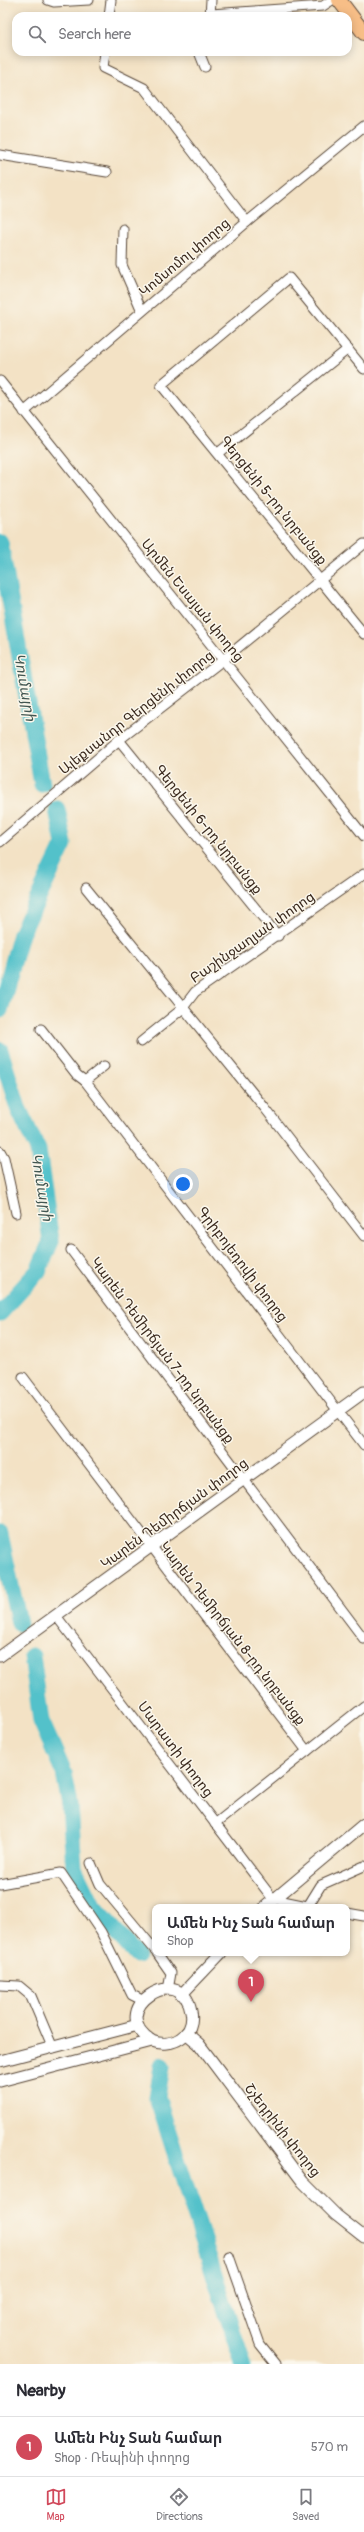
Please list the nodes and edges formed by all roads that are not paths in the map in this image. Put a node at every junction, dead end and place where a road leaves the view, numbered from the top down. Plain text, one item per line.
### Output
1 (48, 0) edge
2 (89, 0) edge
3 (111, 0) edge
4 (211, 0) edge
5 (332, 0) edge
6 (339, 0) edge
7 (110, 12) edge
8 (210, 12) edge
9 (248, 12) edge
10 (348, 12) edge
11 (352, 17) edge
12 (364, 33) edge
13 (104, 56) edge
14 (201, 56) edge
15 (205, 67) dead end
16 (364, 126) edge
17 (0, 155) edge
18 (107, 172) dead end
19 (247, 222) junction
20 (123, 229) dead end
21 (142, 312) junction
22 (348, 349) junction
23 (364, 369) edge
24 (0, 381) edge
25 (24, 412) junction
26 (218, 453) junction
27 (364, 544) edge
28 (319, 580) junction
29 (364, 634) edge
30 (223, 660) junction
31 (119, 740) junction
32 (364, 836) edge
33 (0, 842) edge
34 (364, 874) edge
35 (86, 888) dead end
36 (278, 936) junction
37 (182, 1009) junction
38 (41, 1029) dead end
39 (141, 1042) dead end
40 (104, 1066) dead end
41 (85, 1081) junction
42 (0, 1151) edge
43 (16, 1213) dead end
44 (364, 1236) edge
45 (71, 1250) dead end
46 (23, 1377) dead end
47 (364, 1392) edge
48 (338, 1411) junction
49 (364, 1445) edge
50 (243, 1481) junction
51 (150, 1547) junction
52 (56, 1616) junction
53 (364, 1639) edge
54 (0, 1656) edge
55 (364, 1706) edge
56 (307, 1751) junction
57 (215, 1824) junction
58 (364, 1824) edge
59 (91, 1863) dead end
60 (364, 1866) edge
61 (0, 1884) edge
62 (269, 1903) edge
63 (279, 1904) edge
64 (312, 1904) edge
65 (350, 1914) edge
66 (364, 1916) edge
67 (152, 1946) edge
68 (159, 1956) edge
69 (218, 1956) edge
70 (0, 1985) edge
71 (168, 1990) junction
72 (181, 1995) junction
73 (142, 2000) junction
74 (138, 2025) junction
75 (186, 2033) junction
76 (152, 2041) junction
77 (53, 2048) junction
78 (0, 2061) edge
79 (0, 2081) edge
80 (364, 2237) edge
81 (229, 2256) dead end
82 (276, 2364) edge

1 - 2 street
3 - 7 street
4 - 8 street
5 - 9 street
6 - 10 highway
11 - 12 highway
13 - 19 street
14 - 15 street
16 - 19 street, Կոմսոմոլ փողոց
17 - 18 street
19 - 21 street, Կոմսոմոլ փողոց
20 - 21 street
21 - 25 street, Կոմսոմոլ փողոց
22 - 23 street
22 - 26 street
22 - 26 street, Գերցենի 5-րդ նրբանցք
24 - 25 street, Արմեն Եսայան փողոց
25 - 30 street, Արմեն Եսայան փողոց
26 - 28 street, Գերցենի 5-րդ նրբանցք
27 - 28 street, Ալեքսանդր Գերցենի փողոց
28 - 29 street, Գերցենի 5-րդ նրբանցք
28 - 30 street, Ալեքսանդր Գերցենի փողոց
30 - 31 street, Ալեքսանդր Գերցենի փողոց
30 - 32 street, Արմեն Եսայան փողոց
31 - 33 street, Ալեքսանդր Գերցենի փողոց
31 - 36 street, Գերցենի 6-րդ նրբանցք
34 - 36 street, Բաշինջաղյան փողոց
35 - 37 street
36 - 37 street, Բաշինջաղյան փողոց
37 - 39 street, Բաշինջաղյան փողոց
37 - 44 street
38 - 41 street, Գրիբոյեդովի փողոց
40 - 41 street
41 - 48 street, Գրիբոյեդովի փողոց
42 - 43 street
45 - 50 street, Կարեն Դեմիրճյան 7-րդ նրբանցք
46 - 51 street, Կարեն Դեմիրճյան 8-րդ նրբանցք
47 - 48 street, Կարեն Դեմիրճյան փողոց
48 - 49 street, Գրիբոյեդովի փողոց
48 - 50 street, Կարեն Դեմիրճյան փողոց
50 - 51 street, Կարեն Դեմիրճյան փողոց
50 - 53 street, Կարեն Դեմիրճյան 7-րդ նրբանցք
51 - 52 street, Կարեն Դեմիրճյան փողոց
51 - 56 street, Կարեն Դեմիրճյան 8-րդ նրբանցք
52 - 54 street, Կարեն Դեմիրճյան փողոց
52 - 57 street, Մարատի փողոց
55 - 56 street
56 - 57 street
57 - 62 street, Մարատի փողոց
58 - 62 street
59 - 67 street
60 - 64 street
61 - 73 street
62 - 63 street
65 - 66 street
68 - 71 street
69 - 72 street
70 - 77 street
71 - 72 street
71 - 73 street
72 - 75 street
73 - 74 street
74 - 76 street
74 - 77 street
75 - 76 street
75 - 80 street, Շչեդրինի փողոց
76 - 79 street
77 - 78 street
81 - 82 street

